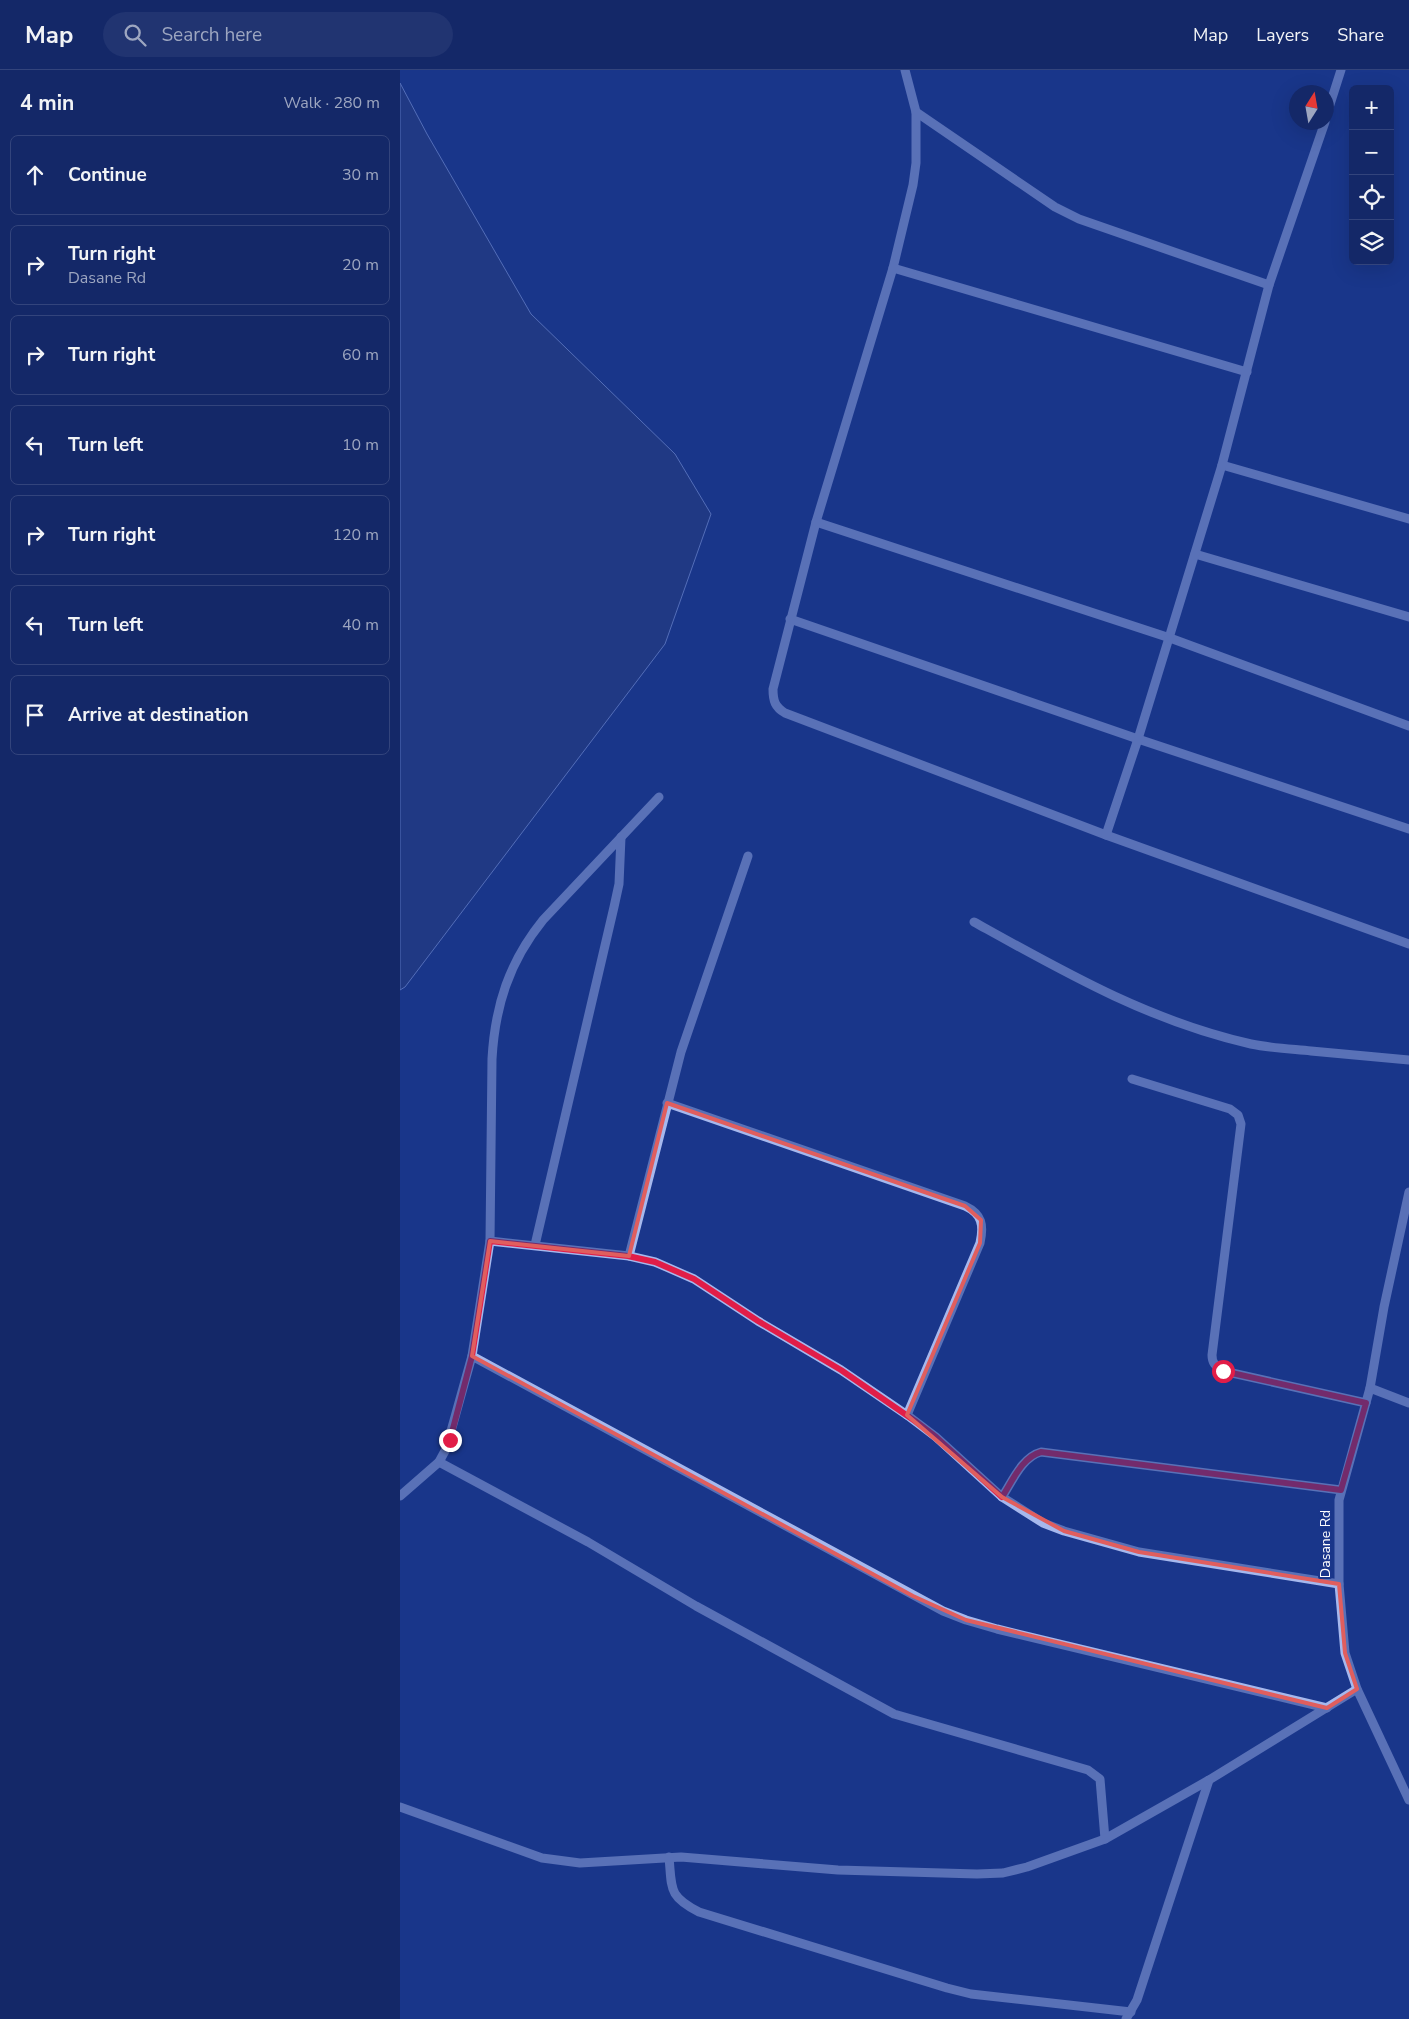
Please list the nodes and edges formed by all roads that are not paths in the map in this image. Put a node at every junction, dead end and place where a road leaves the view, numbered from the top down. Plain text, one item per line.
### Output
1 (905, 70) edge
2 (1341, 70) edge
3 (1334, 92) edge
4 (916, 112) junction
5 (1322, 130) edge
6 (893, 268) junction
7 (1269, 285) junction
8 (1247, 372) junction
9 (1222, 465) junction
10 (1409, 519) edge
11 (816, 522) junction
12 (1195, 554) junction
13 (1409, 617) edge
14 (790, 619) junction
15 (1170, 638) junction
16 (1409, 726) edge
17 (1138, 739) junction
18 (659, 797) dead end
19 (1409, 829) edge
20 (1106, 835) junction
21 (621, 837) junction
22 (748, 856) dead end
23 (974, 922) dead end
24 (1409, 944) edge
25 (1409, 1060) edge
26 (1132, 1079) dead end
27 (667, 1104) junction
28 (1409, 1192) edge
29 (490, 1241) junction
30 (535, 1245) junction
31 (628, 1256) junction
32 (472, 1356) junction
33 (1370, 1388) junction
34 (1366, 1403) junction
35 (1409, 1403) edge
36 (907, 1415) junction
37 (438, 1462) junction
38 (1341, 1490) junction
39 (400, 1496) edge
40 (1002, 1497) junction
41 (1339, 1584) junction
42 (1357, 1689) junction
43 (1327, 1708) junction
44 (1209, 1780) junction
45 (1409, 1800) edge
46 (400, 1807) edge
47 (1105, 1839) junction
48 (669, 1857) junction
49 (1128, 2016) edge

1 - 4 street
2 - 3 street
4 - 6 street
4 - 7 street
5 - 7 street
6 - 8 street
6 - 11 street
7 - 8 street
8 - 9 street
9 - 10 street
9 - 12 street
11 - 14 street
11 - 15 street
12 - 13 street
12 - 15 street
14 - 17 street
14 - 20 street
15 - 16 street
15 - 17 street
17 - 19 street
17 - 20 street
18 - 21 street
20 - 24 street
21 - 29 street
21 - 30 street
22 - 27 street
23 - 25 street
26 - 34 street
27 - 31 street
27 - 36 street
28 - 33 street, Dasane Rd
29 - 30 street
29 - 32 street
30 - 31 street
31 - 36 street
32 - 37 street
32 - 43 street
33 - 34 street, Dasane Rd
33 - 35 street
34 - 38 street, Dasane Rd
36 - 40 street
37 - 39 street
37 - 47 street
38 - 40 street
38 - 41 street, Dasane Rd
40 - 41 street
41 - 42 street, Dasane Rd
42 - 43 street
42 - 45 street, Dasane Rd
43 - 44 street
44 - 47 street
44 - 49 street
46 - 48 street
47 - 48 street
48 - 49 street

